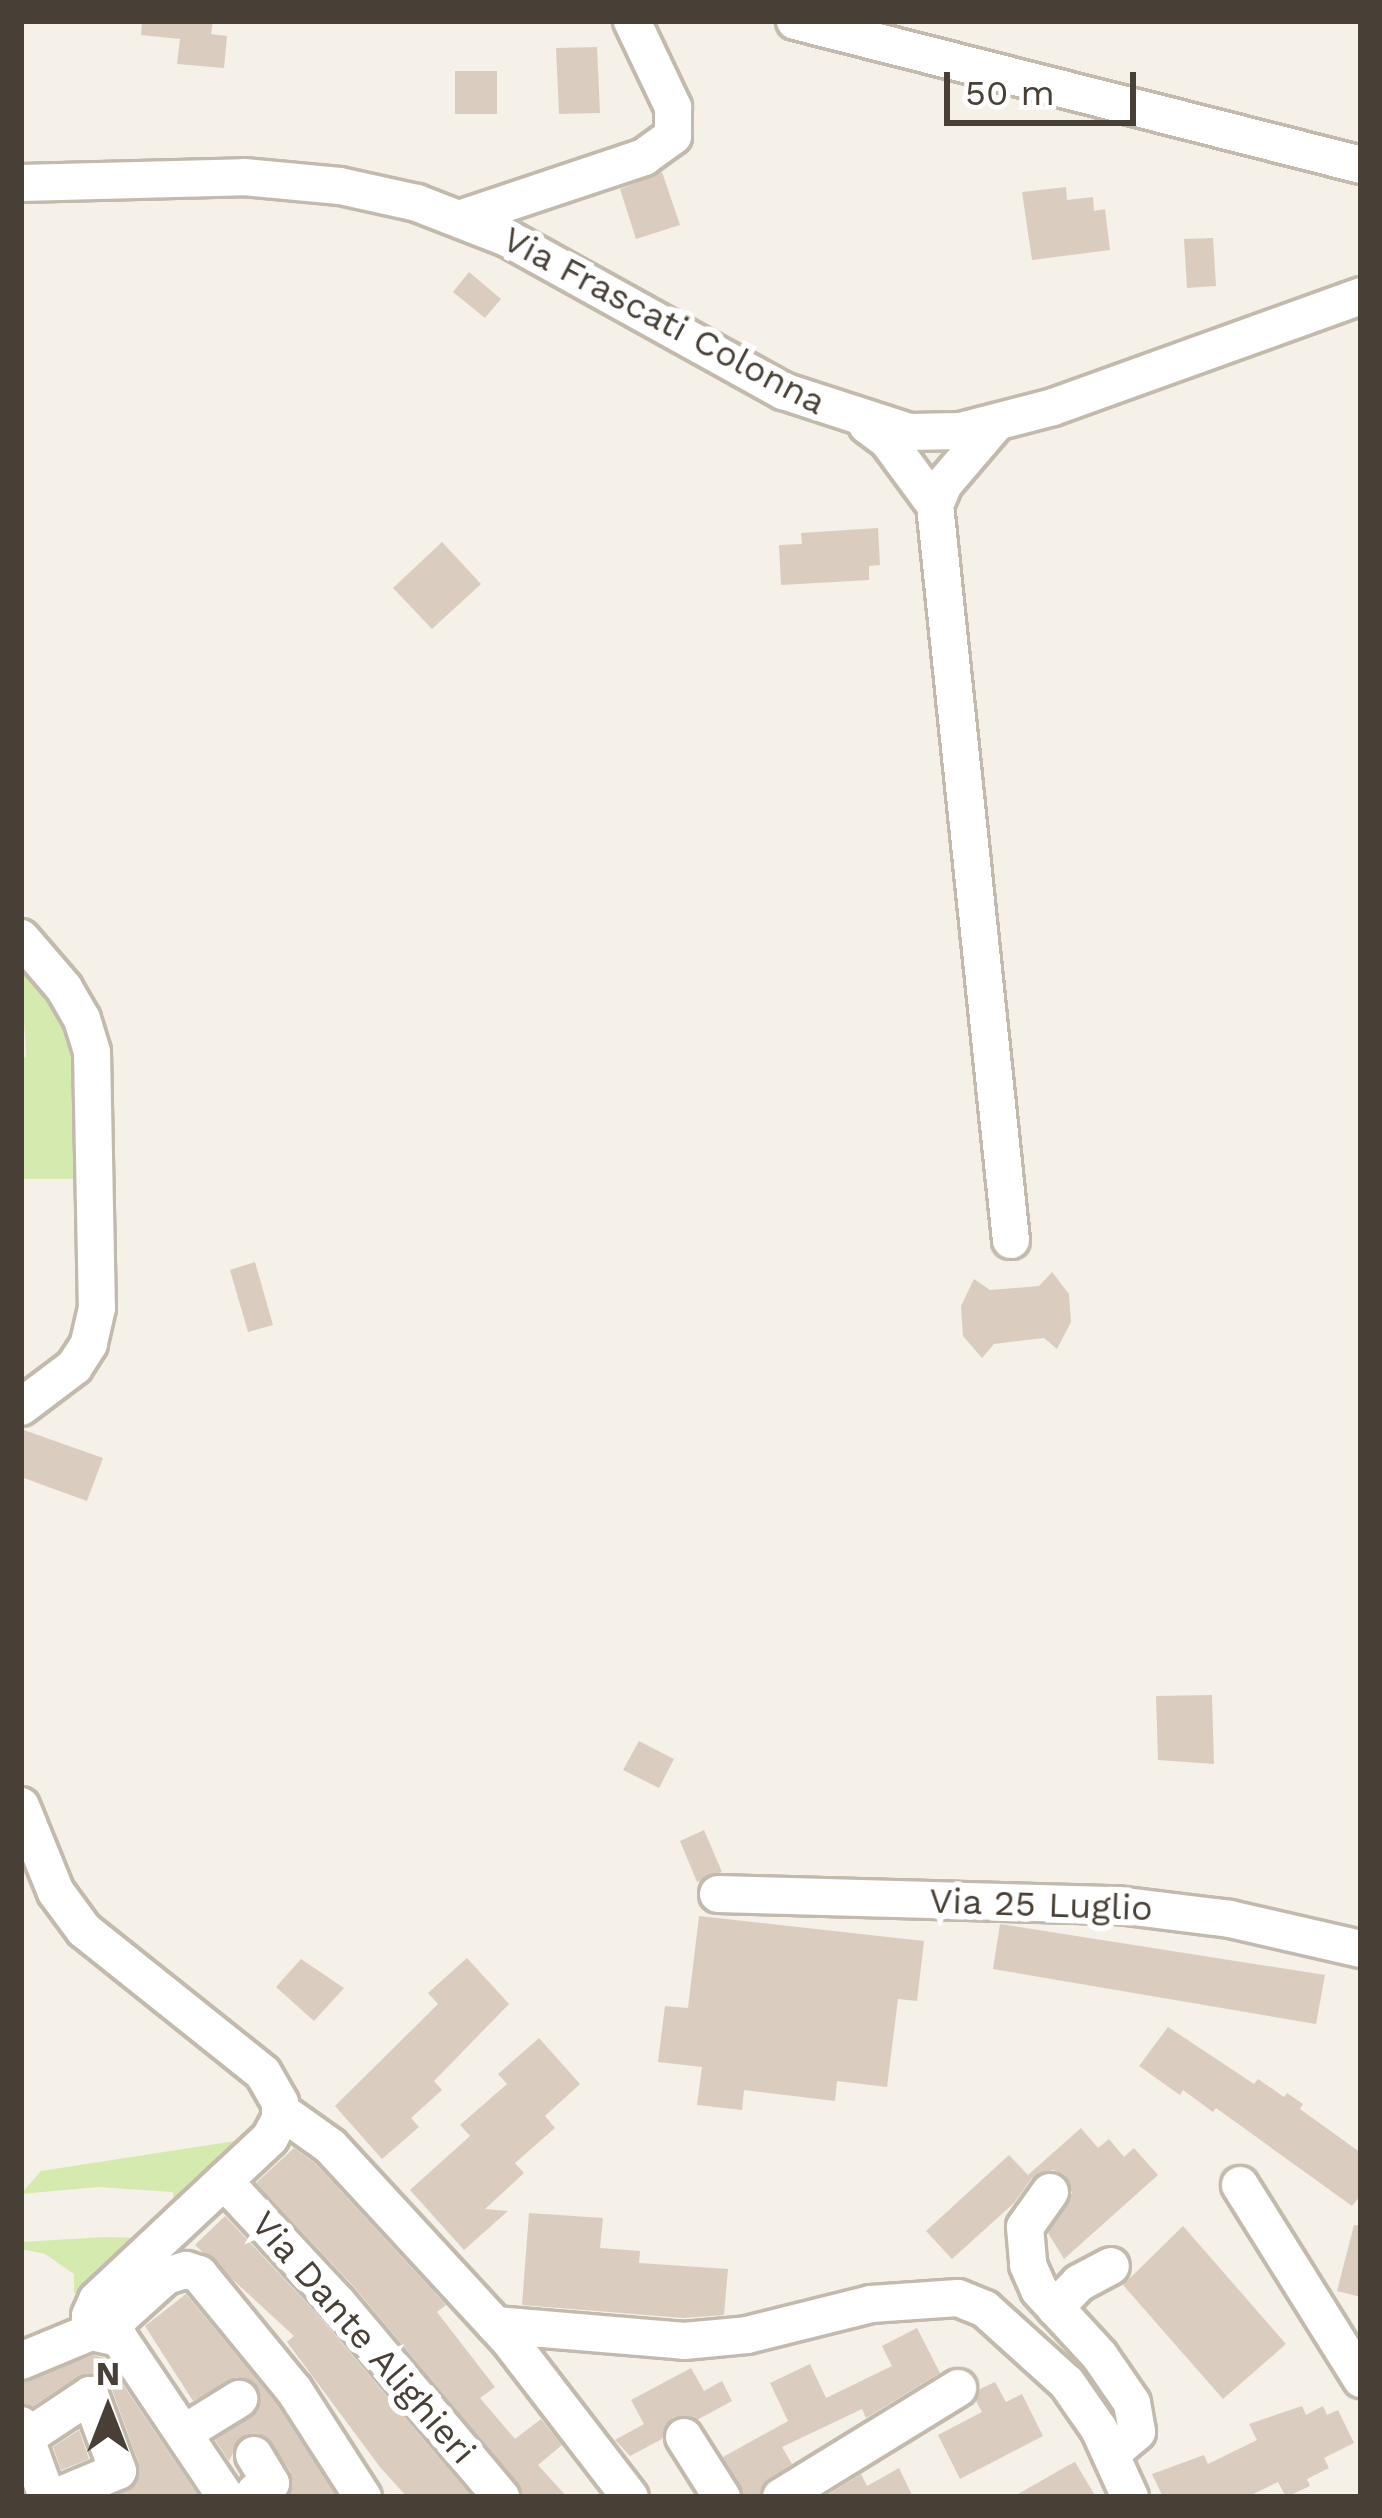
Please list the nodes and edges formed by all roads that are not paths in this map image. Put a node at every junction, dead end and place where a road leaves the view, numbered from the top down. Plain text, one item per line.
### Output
1 (632, 21) edge
2 (795, 21) edge
3 (1361, 165) edge
4 (21, 183) edge
5 (462, 218) junction
6 (1361, 296) edge
7 (859, 420) junction
8 (996, 423) junction
9 (935, 505) junction
10 (21, 938) edge
11 (1011, 1240) dead end
12 (21, 1407) edge
13 (21, 1805) edge
14 (718, 1894) dead end
15 (1361, 1949) edge
16 (281, 2111) junction
17 (224, 2181) junction
18 (1240, 2185) dead end
19 (1050, 2192) dead end
20 (1112, 2266) dead end
21 (1055, 2308) junction
22 (495, 2325) junction
23 (97, 2332) junction
24 (21, 2361) edge
25 (1361, 2379) edge
26 (958, 2388) dead end
27 (239, 2398) dead end
28 (184, 2433) junction
29 (23, 2435) edge
30 (684, 2437) dead end
31 (1111, 2454) junction
32 (254, 2455) dead end
33 (240, 2494) edge
34 (46, 2497) edge
35 (56, 2497) edge
36 (363, 2497) edge
37 (501, 2497) edge
38 (630, 2497) edge
39 (722, 2497) edge
40 (781, 2497) edge
41 (1130, 2497) edge

1 - 5 street
2 - 3 street
4 - 5 street, Via Frascati Colonna
5 - 7 street, Via Frascati Colonna
6 - 8 street, Via Frascati Colonna
7 - 8 street, Via Frascati Colonna
7 - 9 street
8 - 9 street
9 - 11 street
10 - 12 street
13 - 16 street
14 - 15 street, Via 25 Luglio
16 - 17 street
16 - 22 street
17 - 23 street
17 - 37 street, Via Dante Alighieri
18 - 25 street
19 - 21 street
20 - 21 street
21 - 31 street
22 - 31 street
22 - 38 street
23 - 24 street
23 - 28 street
23 - 36 street
26 - 40 street
27 - 28 street
28 - 33 street
29 - 34 street
29 - 35 street
30 - 39 street
31 - 41 street
32 - 33 street

